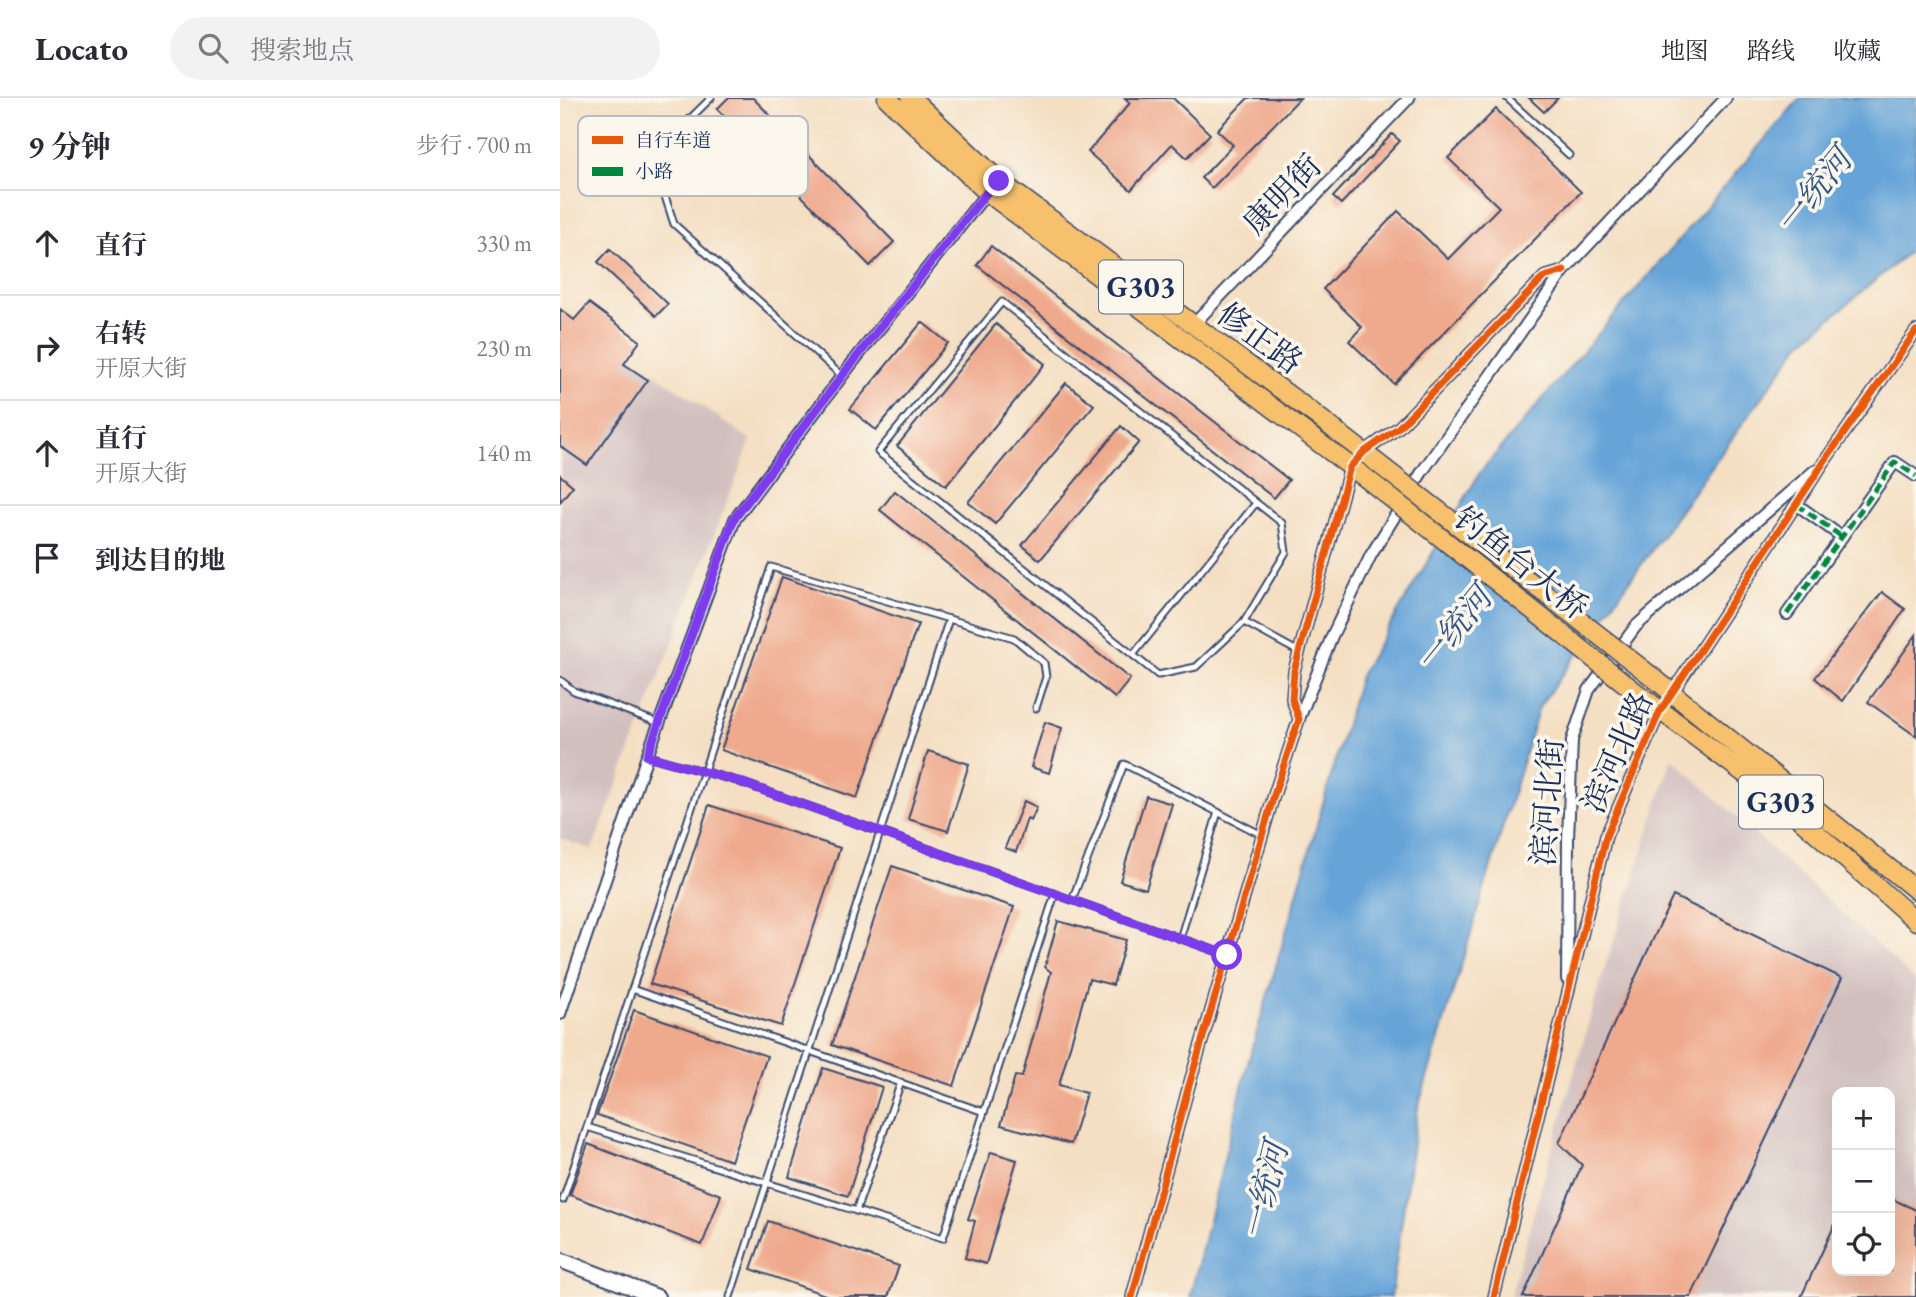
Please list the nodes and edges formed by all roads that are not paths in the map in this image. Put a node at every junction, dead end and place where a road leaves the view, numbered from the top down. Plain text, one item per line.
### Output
1 (711, 98) edge
2 (887, 98) edge
3 (911, 98) edge
4 (1409, 98) edge
5 (1507, 98) edge
6 (1726, 98) edge
7 (693, 116) edge
8 (1569, 155) dead end
9 (993, 187) junction
10 (665, 196) edge
11 (1564, 271) junction
12 (1193, 325) junction
13 (1916, 331) edge
14 (843, 377) junction
15 (1364, 452) junction
16 (1824, 462) junction
17 (1350, 467) junction
18 (1916, 476) edge
19 (1256, 503) junction
20 (1797, 504) junction
21 (1842, 537) junction
22 (1787, 614) dead end
23 (950, 619) junction
24 (1244, 622) junction
25 (1299, 652) junction
26 (1133, 655) junction
27 (560, 680) edge
28 (1672, 691) junction
29 (1035, 708) dead end
30 (1660, 711) junction
31 (1299, 719) junction
32 (659, 723) junction
33 (647, 756) junction
34 (704, 772) junction
35 (1217, 812) junction
36 (881, 832) junction
37 (1262, 835) junction
38 (1916, 890) edge
39 (1055, 894) junction
40 (1072, 900) junction
41 (1916, 921) edge
42 (1180, 939) junction
43 (1227, 955) junction
44 (632, 989) junction
45 (1567, 996) junction
46 (560, 1014) edge
47 (810, 1051) junction
48 (901, 1082) junction
49 (984, 1112) junction
50 (587, 1127) junction
51 (767, 1183) junction
52 (563, 1200) dead end
53 (856, 1211) junction
54 (560, 1260) edge
55 (657, 1297) edge
56 (730, 1297) edge
57 (1132, 1297) edge
58 (1494, 1297) edge

1 - 7 lane
2 - 9 highway, 修正路 / G303
3 - 9 highway, 修正路 / G303
4 - 12 street, 康明街
5 - 8 lane
6 - 11 street
9 - 12 highway, 修正路 / G303
9 - 14 street
9 - 17 highway, 修正路 / G303
10 - 14 lane
11 - 15 street
11 - 31 street
12 - 15 highway, 修正路 / G303
13 - 16 street, 滨河北路
14 - 32 street
15 - 17 street
15 - 28 highway, 修正路 / G303, bridge
16 - 20 street, 滨河北路
16 - 45 street, 滨河北街
17 - 25 street
17 - 30 highway, 钓鱼台大桥 / G303, bridge
18 - 21 street
19 - 24 lane
19 - 26 lane
19 - 26 lane
20 - 21 street
20 - 28 street, 滨河北路
21 - 22 street
23 - 29 lane
23 - 34 lane
23 - 36 lane
24 - 25 lane
24 - 26 lane
25 - 31 street
27 - 32 lane
28 - 30 street, 滨河北路
28 - 38 highway, G303
30 - 41 highway, G303
30 - 45 street, 滨河北路
31 - 37 street
32 - 33 street
33 - 34 lane
33 - 46 street
34 - 36 lane
34 - 44 lane
35 - 37 lane
35 - 40 lane
35 - 42 lane
36 - 39 lane
36 - 47 lane
37 - 43 street
39 - 40 lane
39 - 49 lane
40 - 42 lane
42 - 43 lane
43 - 57 street
44 - 47 lane
44 - 50 lane
45 - 58 street, 滨河北路
47 - 48 lane
47 - 51 lane
48 - 49 lane
48 - 53 lane
49 - 53 lane
50 - 51 lane
50 - 52 lane
51 - 53 lane
51 - 56 lane
54 - 55 street

